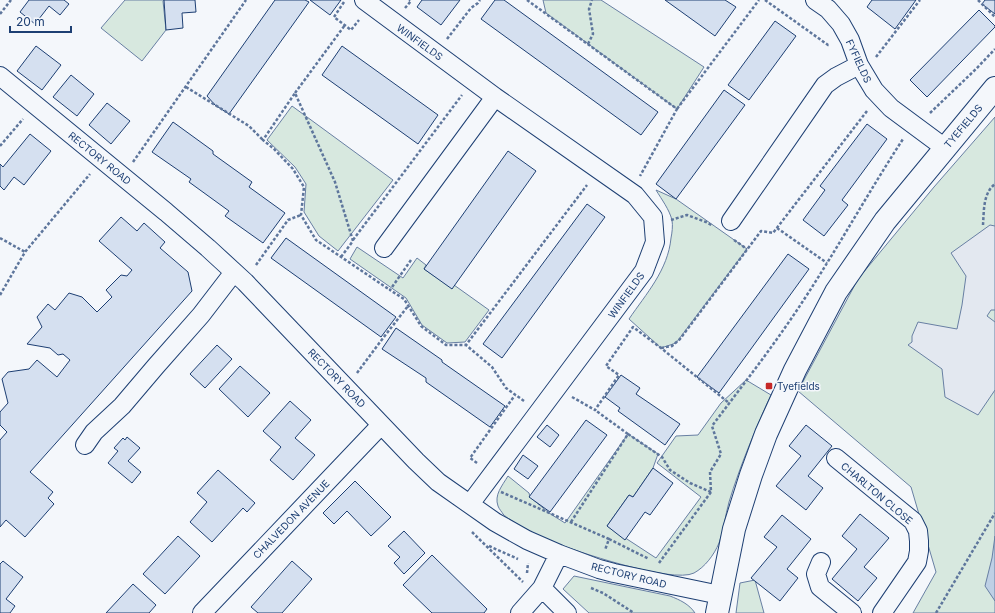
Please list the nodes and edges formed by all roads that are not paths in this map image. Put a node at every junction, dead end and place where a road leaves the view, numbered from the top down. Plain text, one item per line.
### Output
1 (364, 0) edge
2 (815, 0) edge
3 (866, 63) junction
4 (3, 86) edge
5 (995, 88) edge
6 (495, 97) junction
7 (945, 148) junction
8 (726, 229) road end
9 (384, 248) dead end
10 (234, 272) junction
11 (381, 425) junction
12 (85, 445) dead end
13 (836, 458) dead end
14 (470, 504) junction
15 (559, 554) junction
16 (821, 562) dead end
17 (542, 588) junction
18 (718, 604) edge
19 (202, 613) edge
20 (520, 613) edge
21 (567, 613) edge
22 (852, 613) edge
23 (882, 613) edge

1 - 6 street, WINFIELDS
2 - 3 street, FYFIELDS
3 - 7 street, FYFIELDS
3 - 8 street
4 - 10 street, RECTORY ROAD
5 - 7 street, TYEFIELDS
6 - 9 street
6 - 14 street, WINFIELDS
7 - 18 street, TYEFIELDS
10 - 11 street, RECTORY ROAD
10 - 12 street
11 - 14 street, RECTORY ROAD
11 - 19 street, CHALVEDON AVENUE
13 - 23 street, CHARLTON CLOSE
14 - 15 street, RECTORY ROAD
15 - 17 street
15 - 18 street, RECTORY ROAD
16 - 22 street
17 - 20 street
17 - 21 street

